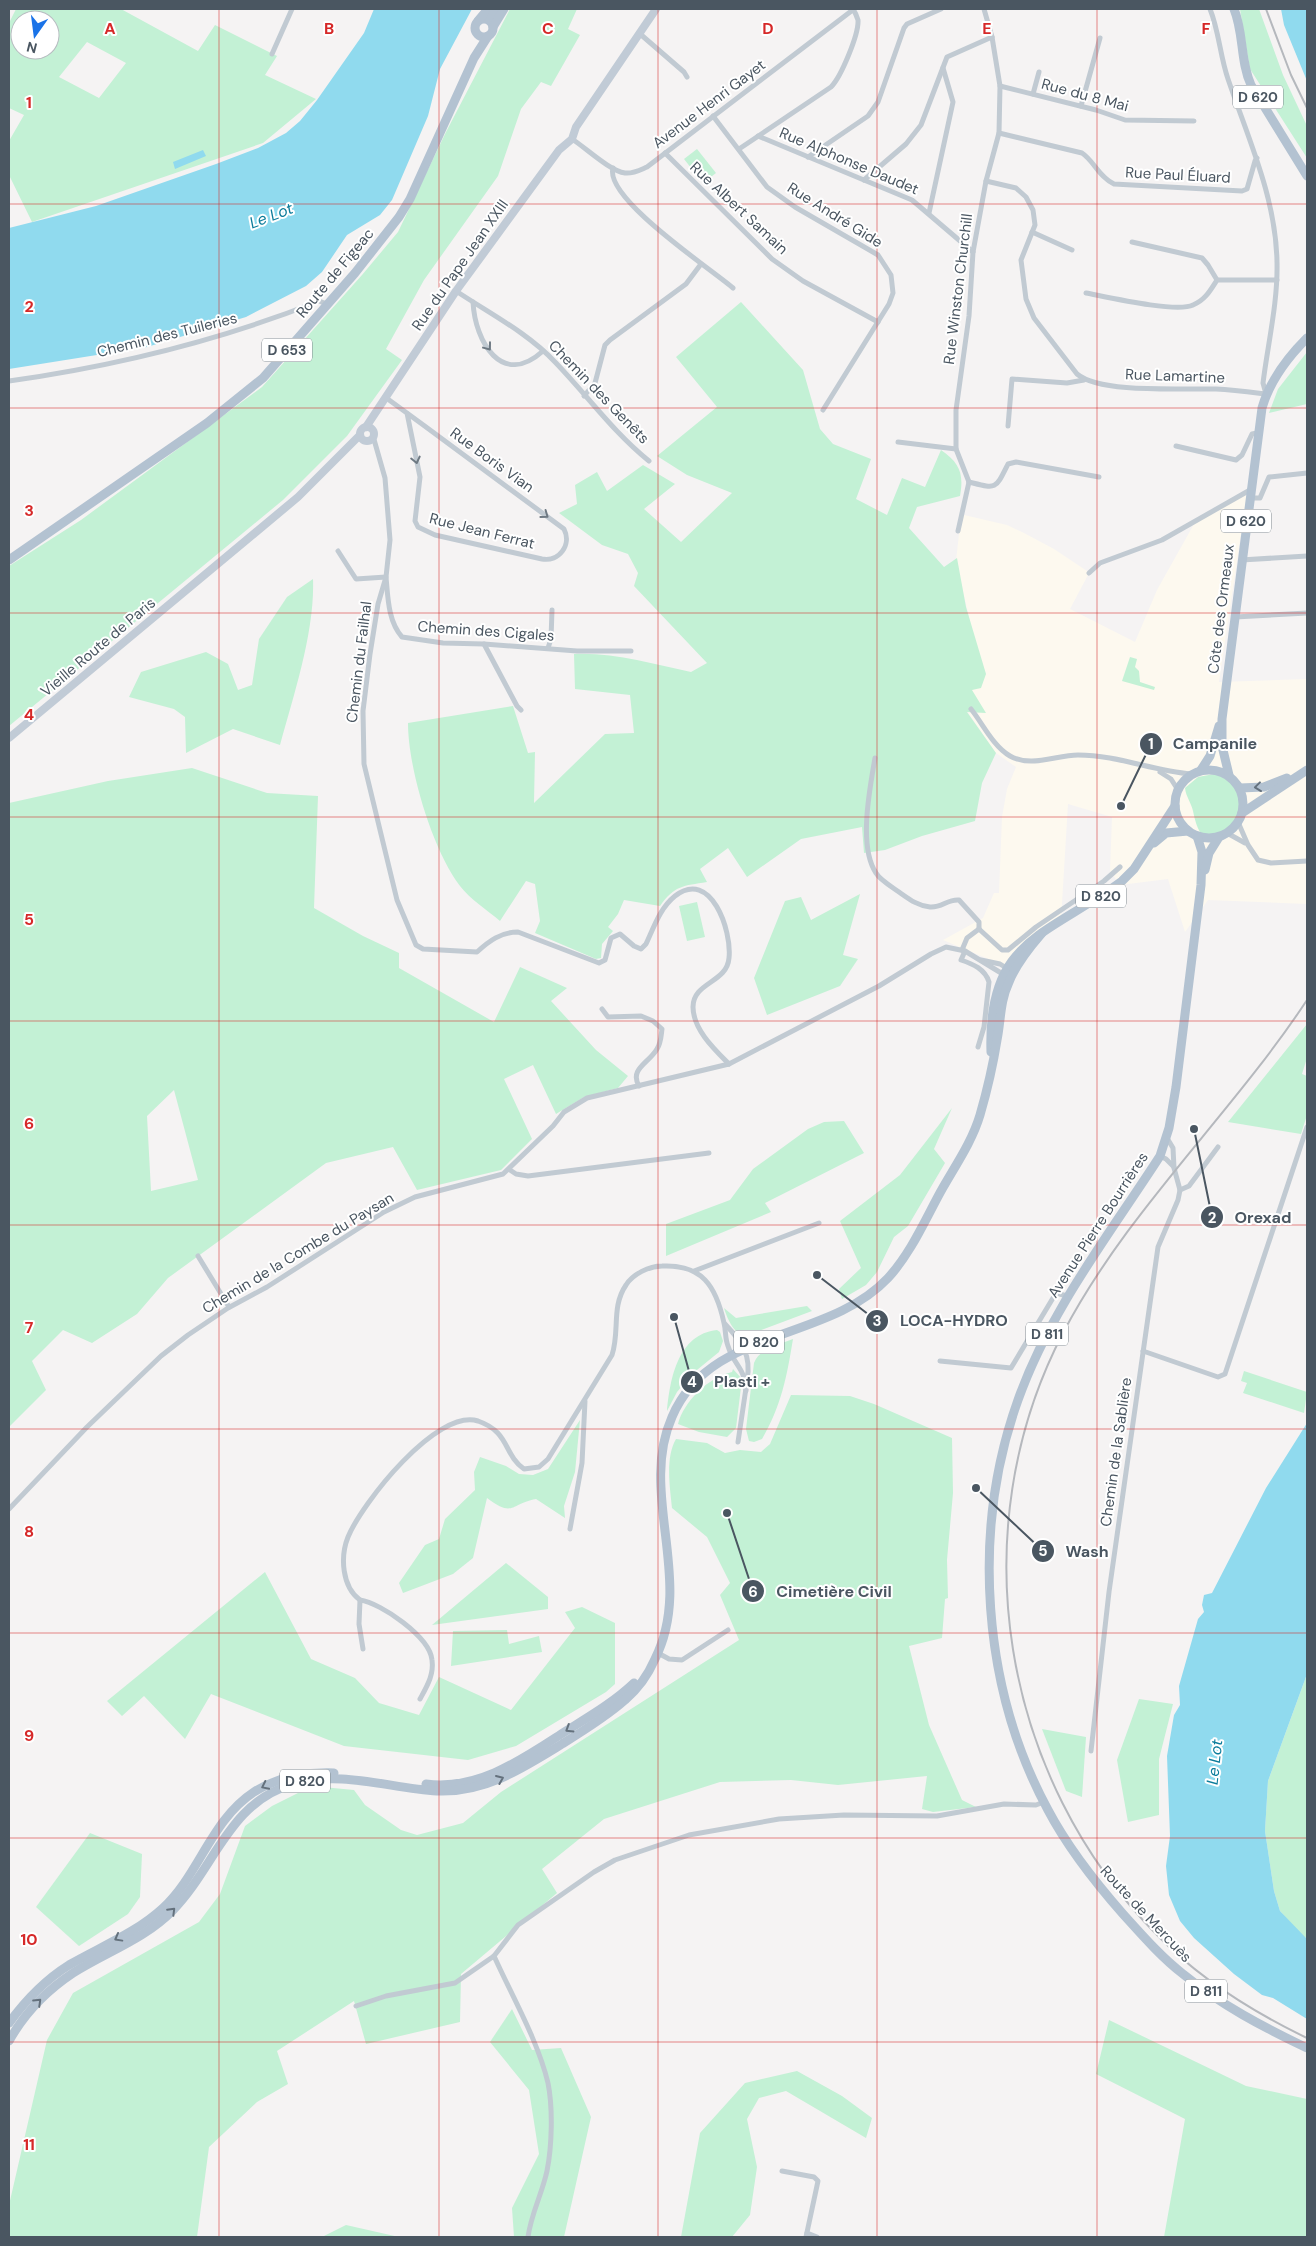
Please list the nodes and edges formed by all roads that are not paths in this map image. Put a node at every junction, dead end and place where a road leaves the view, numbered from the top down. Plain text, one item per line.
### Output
1 (292, 9) edge
2 (488, 9) edge
3 (496, 9) edge
4 (504, 9) edge
5 (656, 9) edge
6 (854, 9) edge
7 (941, 9) edge
8 (984, 9) edge
9 (1210, 9) edge
10 (1234, 9) edge
11 (478, 21) junction
12 (491, 24) junction
13 (478, 34) junction
14 (639, 34) junction
15 (488, 36) junction
16 (992, 37) junction
17 (1100, 38) dead end
18 (272, 54) dead end
19 (474, 58) junction
20 (943, 67) junction
21 (1038, 72) dead end
22 (687, 77) dead end
23 (1000, 86) junction
24 (1033, 94) junction
25 (1082, 106) junction
26 (713, 116) junction
27 (1194, 121) dead end
28 (999, 133) junction
29 (758, 136) junction
30 (572, 139) junction
31 (739, 149) junction
32 (665, 153) junction
33 (808, 157) junction
34 (1258, 158) junction
35 (613, 168) junction
36 (1307, 176) edge
37 (864, 180) junction
38 (986, 181) junction
39 (929, 213) junction
40 (1032, 232) junction
41 (1132, 242) dead end
42 (1072, 250) dead end
43 (972, 252) junction
44 (701, 264) junction
45 (1217, 280) junction
46 (1277, 280) junction
47 (733, 288) dead end
48 (456, 291) junction
49 (1086, 293) dead end
50 (473, 302) junction
51 (328, 304) junction
52 (878, 322) junction
53 (1307, 338) edge
54 (543, 352) junction
55 (1084, 380) junction
56 (9, 381) edge
57 (1266, 394) junction
58 (584, 396) junction
59 (385, 397) junction
60 (824, 410) dead end
61 (407, 413) junction
62 (1008, 426) dead end
63 (1257, 433) junction
64 (367, 435) junction
65 (898, 442) dead end
66 (1176, 446) dead end
67 (956, 450) junction
68 (649, 461) dead end
69 (1307, 473) edge
70 (1100, 477) dead end
71 (969, 482) junction
72 (1250, 494) junction
73 (958, 531) dead end
74 (338, 551) dead end
75 (563, 551) joint
76 (1307, 556) edge
77 (9, 560) edge
78 (1241, 560) junction
79 (1089, 573) dead end
80 (204, 576) joint
81 (386, 577) junction
82 (552, 610) dead end
83 (1307, 613) edge
84 (1235, 617) junction
85 (484, 644) junction
86 (548, 648) junction
87 (631, 651) dead end
88 (971, 709) dead end
89 (521, 710) dead end
90 (1222, 719) junction
91 (9, 738) edge
92 (876, 758) dead end
93 (1153, 768) junction
94 (1307, 769) edge
95 (1201, 770) junction
96 (1191, 774) junction
97 (1229, 775) junction
98 (1240, 788) junction
99 (1178, 790) junction
100 (1175, 806) junction
101 (1240, 818) junction
102 (1193, 833) junction
103 (1223, 835) junction
104 (1248, 845) junction
105 (1148, 848) junction
106 (1307, 860) edge
107 (1120, 867) dead end
108 (1201, 885) junction
109 (979, 929) junction
110 (1042, 933) junction
111 (963, 951) junction
112 (981, 960) junction
113 (1008, 967) junction
114 (1007, 976) junction
115 (602, 1008) dead end
116 (978, 1047) dead end
117 (729, 1064) junction
118 (639, 1086) junction
119 (1307, 1127) edge
120 (1167, 1138) junction
121 (1218, 1147) dead end
122 (709, 1153) dead end
123 (1160, 1156) junction
124 (1174, 1168) junction
125 (510, 1170) junction
126 (1180, 1190) junction
127 (819, 1223) dead end
128 (198, 1256) dead end
129 (694, 1271) junction
130 (1067, 1296) junction
131 (229, 1307) junction
132 (724, 1322) junction
133 (745, 1348) junction
134 (1143, 1351) junction
135 (731, 1354) junction
136 (940, 1361) dead end
137 (746, 1391) junction
138 (585, 1398) junction
139 (738, 1442) dead end
140 (9, 1509) edge
141 (570, 1529) dead end
142 (360, 1600) junction
143 (728, 1630) dead end
144 (363, 1649) dead end
145 (658, 1653) junction
146 (420, 1699) dead end
147 (1091, 1750) dead end
148 (1044, 1802) junction
149 (494, 1956) junction
150 (356, 2006) dead end
151 (9, 2023) edge
152 (9, 2041) edge
153 (1307, 2048) edge
154 (782, 2171) dead end
155 (807, 2235) edge
156 (528, 2237) edge
157 (817, 2237) edge

1 - 18 street
2 - 11 main road
3 - 12 main road
4 - 12 main road
5 - 14 street, Rue du Pape Jean XXIII
6 - 26 street, Avenue Henri Gayet
6 - 29 street
7 - 33 street
8 - 16 street, Rue Winston Churchill
9 - 34 street
10 - 36 main road, D 620
11 - 12 main road
11 - 13 main road
12 - 15 main road
13 - 15 main road
13 - 19 main road, Route de Figeac / D 653
14 - 22 street
14 - 30 street, Rue du Pape Jean XXIII
15 - 19 main road, Route de Figeac / D 653
16 - 20 street
16 - 23 street, Rue Winston Churchill
17 - 25 street
19 - 51 main road, Route de Figeac / D 653
20 - 37 street
20 - 39 street
21 - 24 street
23 - 24 street, Rue du 8 Mai
23 - 28 street, Rue Winston Churchill
24 - 25 street, Rue du 8 Mai
25 - 27 street, Rue du 8 Mai
26 - 31 street, Rue André Gide
26 - 32 street, Avenue Henri Gayet
28 - 34 street, Rue Paul Éluard
28 - 38 street, Rue Winston Churchill
29 - 31 street
29 - 33 street, Rue Alphonse Daudet
30 - 35 street, Avenue Henri Gayet
30 - 48 street, Rue du Pape Jean XXIII
31 - 52 street, Rue André Gide
32 - 35 street, Avenue Henri Gayet
32 - 52 street, Rue Albert Samain
33 - 37 street, Rue Alphonse Daudet
34 - 46 street
35 - 44 street
37 - 39 street, Rue Alphonse Daudet
38 - 40 street
38 - 43 street, Rue Winston Churchill
39 - 43 street, Rue Alphonse Daudet
40 - 42 street
40 - 55 street
41 - 45 street
43 - 67 street, Rue Winston Churchill
44 - 47 street
44 - 58 street
45 - 46 street
45 - 49 street
46 - 57 street
48 - 50 street, Chemin des Genêts
48 - 59 street, Rue du Pape Jean XXIII
50 - 54 street, Chemin des Genêts
50 -> 54 street
51 - 56 street, Chemin des Tuileries
51 - 77 main road, Route de Figeac / D 653
52 - 60 street, Rue André Gide
53 - 57 main road, Côte des Ormeaux / D 620
54 - 58 street, Chemin des Genêts
55 - 57 street, Rue Lamartine
55 - 62 street, Rue Lamartine
57 - 63 main road, Côte des Ormeaux / D 620
58 - 68 street, Chemin des Genêts
59 - 61 street, Rue Boris Vian
59 - 64 street, Rue du Pape Jean XXIII
61 -> 75 street, Rue Boris Vian
61 -> 75 street, Rue Jean Ferrat
63 - 66 street
63 - 72 main road, Côte des Ormeaux / D 620
64 - 80 street, Rue du Pape Jean XXIII
64 - 81 street, Chemin du Failhal
65 - 67 street
67 - 71 street, Rue Winston Churchill
69 - 72 street
70 - 71 street
71 - 73 street
72 - 78 main road, Côte des Ormeaux / D 620
72 - 79 street
74 - 81 street
76 - 78 street
78 - 84 main road, Côte des Ormeaux / D 620
80 - 91 street, Vieille Route de Paris
81 - 85 street, Chemin des Cigales
81 - 117 street, Chemin du Failhal
82 - 86 street
83 - 84 street
84 - 90 main road, Côte des Ormeaux / D 620
85 - 86 street, Chemin des Cigales
85 - 89 street
86 - 87 street, Chemin des Cigales
88 - 93 street
90 - 95 main road, Côte des Ormeaux / D 620
90 - 97 main road, Côte des Ormeaux / D 620
92 - 109 street
93 - 96 street
93 - 99 street
94 -> 98 main road
94 - 101 main road
95 - 96 main road
95 - 97 main road
96 - 99 main road
97 - 98 main road
98 - 101 main road
99 - 100 main road
100 - 102 main road
100 - 105 main road, D 820
101 - 103 main road
101 - 104 street
102 - 103 main road
102 - 105 main road, D 820
102 - 108 main road, Avenue Pierre Bourrières / D 811
103 - 104 street
103 - 108 main road, Avenue Pierre Bourrières / D 811
104 - 106 street
105 - 110 main road, D 820
107 - 109 street
108 - 120 main road, Avenue Pierre Bourrières / D 811
109 - 111 street
110 - 113 main road, D 820
110 - 114 main road, D 820
111 - 112 street
111 - 116 street
111 - 117 street, Chemin de la Combe du Paysan
112 - 113 street
112 - 114 street
113 - 114 main road, D 820
114 - 133 main road, D 820
115 - 118 street
117 - 118 street, Chemin de la Combe du Paysan
118 - 125 street, Chemin de la Combe du Paysan
119 - 134 street
120 - 123 main road, Avenue Pierre Bourrières / D 811
120 - 124 street
121 - 126 street, Chemin de la Sablière
122 - 125 street
123 - 124 street
123 - 130 main road, Avenue Pierre Bourrières / D 811
124 - 126 street
125 - 131 street, Chemin de la Combe du Paysan
126 - 134 street, Chemin de la Sablière
127 - 129 street
128 - 131 street
129 - 132 street
129 - 138 street
130 - 136 street
130 - 148 main road, Avenue Pierre Bourrières / D 811
131 - 140 street, Chemin de la Combe du Paysan
132 - 133 street
132 - 135 street
133 - 135 main road, D 820
133 - 137 street
134 - 147 street, Chemin de la Sablière
135 - 137 street
135 - 145 main road, D 820
137 - 139 street
138 - 141 street
138 - 142 street
142 - 144 street
142 - 146 street
143 - 145 street
145 -> 151 main road, D 820
152 -> 145 main road, D 820
148 - 149 street
148 - 153 main road, Route de Mercuès / D 811
149 - 150 street
149 - 156 street
154 - 155 street
155 - 157 street

